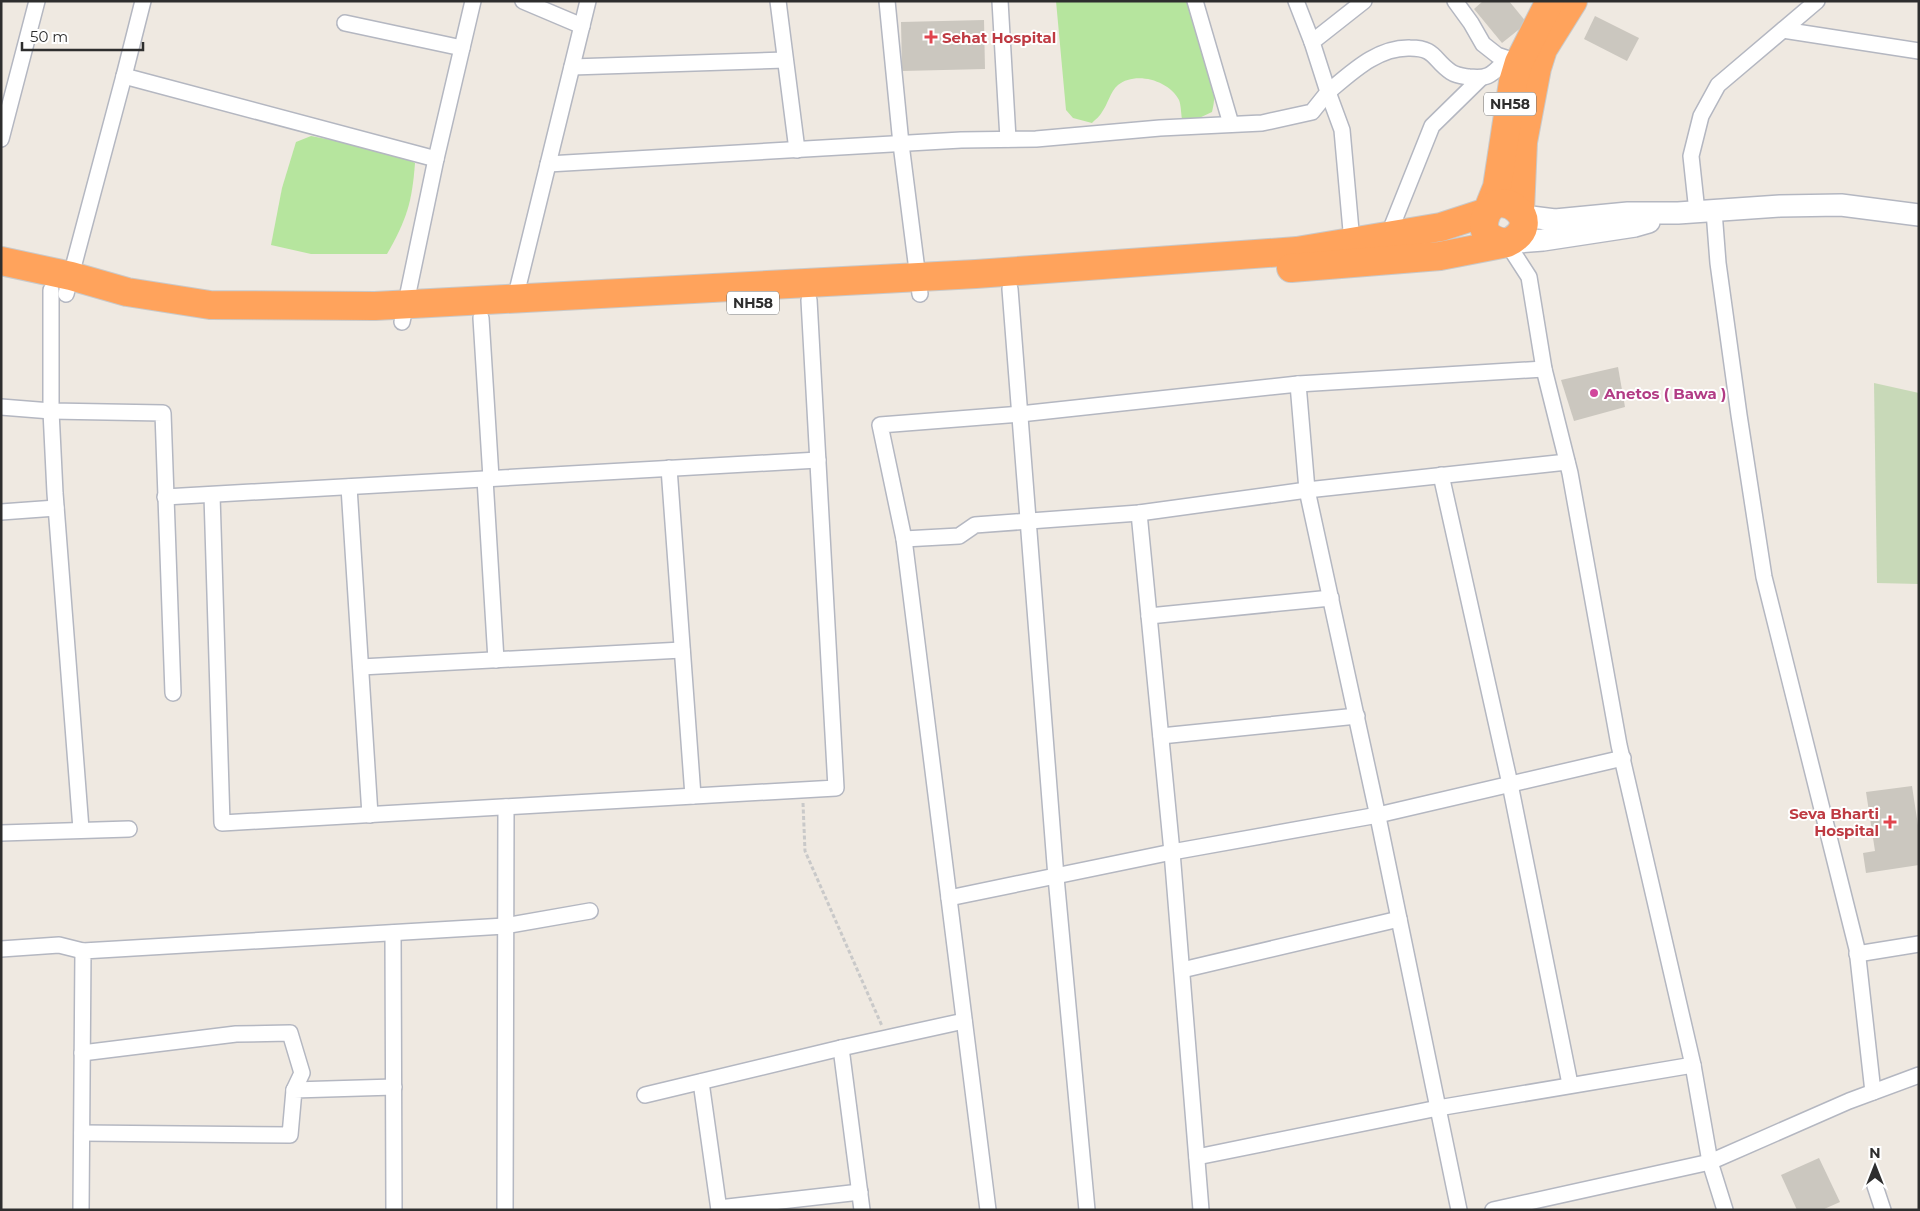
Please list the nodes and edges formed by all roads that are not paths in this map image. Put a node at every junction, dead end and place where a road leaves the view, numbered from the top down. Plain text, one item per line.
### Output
1 (37, 1) edge
2 (143, 1) edge
3 (473, 1) edge
4 (523, 1) edge
5 (588, 1) edge
6 (778, 1) edge
7 (887, 1) edge
8 (1000, 1) edge
9 (1195, 1) edge
10 (1296, 1) edge
11 (1364, 1) edge
12 (1455, 1) edge
13 (1550, 1) edge
14 (1573, 1) edge
15 (1817, 1) edge
16 (345, 23) dead end
17 (582, 26) junction
18 (1783, 30) junction
19 (1312, 42) junction
20 (462, 48) junction
21 (1919, 51) edge
22 (785, 60) junction
23 (1528, 65) junction
24 (572, 66) junction
25 (124, 76) junction
26 (1481, 78) junction
27 (1328, 92) junction
28 (1231, 124) junction
29 (1, 139) edge
30 (1008, 139) junction
31 (900, 144) junction
32 (797, 150) junction
33 (436, 159) junction
34 (548, 164) junction
35 (1520, 211) junction
36 (1487, 212) junction
37 (1696, 212) junction
38 (1919, 215) edge
39 (1388, 236) junction
40 (1352, 242) junction
41 (1508, 243) junction
42 (1, 261) edge
43 (1, 278) edge
44 (919, 285) junction
45 (62, 286) junction
46 (1010, 289) junction
47 (516, 299) junction
48 (809, 300) junction
49 (403, 313) junction
50 (481, 318) junction
51 (1544, 369) junction
52 (1298, 384) junction
53 (1, 407) edge
54 (51, 411) junction
55 (1020, 414) junction
56 (818, 460) junction
57 (1567, 462) junction
58 (669, 468) junction
59 (1441, 475) junction
60 (488, 479) junction
61 (349, 487) junction
62 (1307, 490) junction
63 (212, 495) junction
64 (165, 497) junction
65 (56, 508) junction
66 (1, 512) edge
67 (1139, 513) junction
68 (1028, 521) junction
69 (904, 539) junction
70 (1331, 598) junction
71 (1149, 616) junction
72 (682, 650) junction
73 (496, 660) junction
74 (361, 667) junction
75 (172, 693) dead end
76 (1357, 716) junction
77 (1161, 736) junction
78 (1623, 758) junction
79 (1510, 784) junction
80 (693, 796) junction
81 (506, 807) junction
82 (370, 815) junction
83 (1378, 816) junction
84 (129, 829) dead end
85 (81, 830) junction
86 (1, 833) edge
87 (1172, 852) junction
88 (1056, 878) junction
89 (949, 898) junction
90 (590, 911) dead end
91 (1399, 919) junction
92 (505, 926) junction
93 (393, 933) junction
94 (1919, 944) edge
95 (1, 949) edge
96 (82, 951) junction
97 (1857, 954) junction
98 (1182, 970) junction
99 (964, 1021) junction
100 (841, 1048) junction
101 (82, 1053) junction
102 (1693, 1065) junction
103 (1919, 1074) edge
104 (701, 1082) junction
105 (1570, 1084) junction
106 (394, 1087) junction
107 (294, 1090) junction
108 (1872, 1092) junction
109 (645, 1095) dead end
110 (1438, 1108) junction
111 (82, 1132) junction
112 (1197, 1157) junction
113 (1710, 1162) junction
114 (1874, 1186) dead end
115 (860, 1192) junction
116 (719, 1209) edge
117 (81, 1210) edge
118 (394, 1210) edge
119 (505, 1210) edge
120 (862, 1210) edge
121 (988, 1210) edge
122 (1088, 1210) edge
123 (1201, 1210) edge
124 (1459, 1210) edge
125 (1493, 1210) edge
126 (1725, 1210) edge
127 (1883, 1210) edge

1 - 29 street
2 - 25 street
3 - 20 street
4 - 17 street
5 - 17 street
6 - 22 street
7 - 31 street
8 - 30 street
9 - 28 street
10 - 19 street
11 - 19 street
12 - 23 street
13 - 23 highway, NH58
14 - 23 highway, NH58
15 - 18 street
16 - 20 street
17 - 24 street
18 - 21 street
18 - 37 street
19 - 27 street
20 - 33 street
22 - 24 street
22 - 32 street
23 - 26 street
23 - 35 highway, NH58
23 - 36 highway, NH58
24 - 34 street
25 - 33 street
25 - 45 street
26 - 27 street
26 - 39 street
27 - 28 street
27 - 40 street
28 - 30 street
30 - 31 street
31 - 32 street
31 - 44 street
32 - 34 street
33 - 49 street
34 - 47 street
35 - 36 highway, NH58
35 - 37 street
35 - 41 highway, NH58
36 - 39 highway, NH58
36 - 41 highway, NH58
37 - 38 street
37 - 41 street
37 - 97 street
39 - 40 highway, NH58
40 - 44 highway, NH58
41 - 46 highway, NH58
41 - 51 street
42 - 45 highway, NH58
43 - 45 highway, NH58
44 - 46 highway, NH58
44 - 47 highway, NH58
44 - 48 highway, NH58
45 - 49 highway, NH58
45 - 54 street
46 - 55 street
47 - 49 highway, NH58
48 - 50 highway, NH58
48 - 56 street
49 - 50 highway, NH58
50 - 60 street
51 - 52 street
51 - 57 street
52 - 55 street
52 - 62 street
53 - 54 street
54 - 64 street
54 - 65 street
55 - 68 street
55 - 69 street
56 - 58 street
56 - 80 street
57 - 59 street
57 - 78 street
58 - 60 street
58 - 72 street
59 - 62 street
59 - 79 street
60 - 61 street
60 - 73 street
61 - 63 street
61 - 74 street
62 - 67 street
62 - 70 street
63 - 64 street
63 - 82 street
64 - 75 street
65 - 66 street
65 - 85 street
67 - 68 street
67 - 71 street
68 - 69 street
68 - 88 street
69 - 89 street
70 - 71 street
70 - 76 street
71 - 77 street
72 - 73 street
72 - 80 street
73 - 74 street
74 - 82 street
76 - 77 street
76 - 83 street
77 - 87 street
78 - 79 street
78 - 102 street
79 - 83 street
79 - 105 street
80 - 81 street
81 - 82 street
81 - 92 street
83 - 87 street
83 - 91 street
84 - 85 street
85 - 86 street
87 - 88 street
87 - 98 street
88 - 89 street
88 - 122 street
89 - 99 street
90 - 92 street
91 - 98 street
91 - 110 street
92 - 93 street
92 - 119 street
93 - 96 street
93 - 106 street
94 - 97 street
95 - 96 street
96 - 101 street
97 - 108 street
98 - 112 street
99 - 100 street
99 - 121 street
100 - 104 street
100 - 115 street
101 - 107 street
101 - 111 street
102 - 105 street
102 - 113 street
103 - 108 street
104 - 109 street
104 - 116 street
105 - 110 street
106 - 107 street
106 - 118 street
107 - 111 street
108 - 113 street
110 - 112 street
110 - 124 street
111 - 117 street
112 - 123 street
113 - 125 street
113 - 126 street
114 - 127 street
115 - 116 street
115 - 120 street

